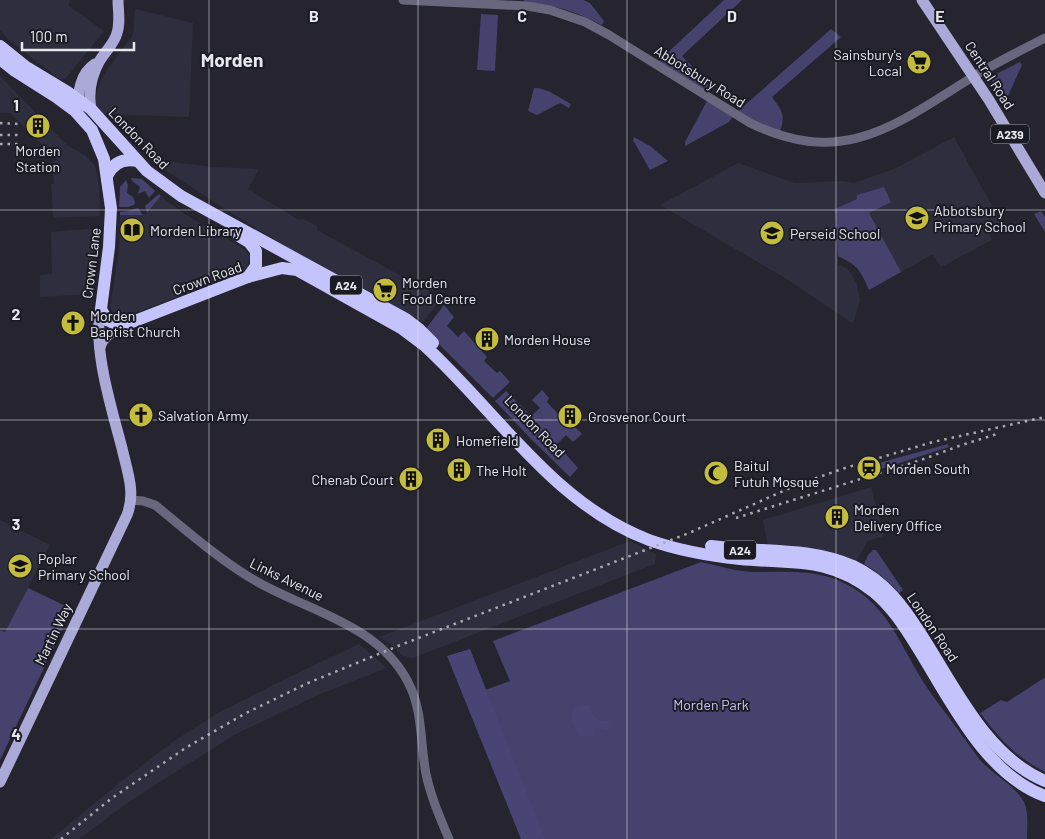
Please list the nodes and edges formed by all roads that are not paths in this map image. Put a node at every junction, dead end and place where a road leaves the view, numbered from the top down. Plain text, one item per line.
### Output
1 (118, 0) edge
2 (403, 0) edge
3 (922, 0) edge
4 (1045, 38) edge
5 (0, 46) edge
6 (0, 59) edge
7 (99, 62) junction
8 (974, 76) junction
9 (83, 78) junction
10 (59, 87) junction
11 (78, 99) junction
12 (87, 114) junction
13 (99, 147) joint
14 (137, 161) junction
15 (107, 176) junction
16 (1045, 193) edge
17 (206, 211) junction
18 (269, 273) joint
19 (248, 278) junction
20 (101, 309) junction
21 (127, 324) junction
22 (100, 347) junction
23 (132, 500) junction
24 (1045, 781) edge
25 (0, 782) edge
26 (1045, 796) edge
27 (449, 839) edge

1 - 7 main road
2 - 8 street, Abbotsbury Road
3 - 8 main road, Central Road / A239
4 - 8 street, Abbotsbury Road
5 - 10 highway, London Road / A24
6 - 12 highway, London Road / A24
7 - 9 main road
7 - 12 main road
8 - 16 main road, Central Road / A239
9 - 10 main road
9 - 11 main road
10 - 11 highway, London Road / A24
11 - 12 highway, London Road / A24
12 - 13 highway, London Road / A24
12 - 14 highway, London Road / A24
13 - 15 highway, Crown Lane / A24
14 - 15 highway
14 - 17 highway, London Road / A24
15 - 20 highway, Crown Lane / A24
17 - 19 highway, A24
17 - 24 highway, London Road / A24
18 - 19 highway, Crown Road / A24
18 - 26 highway, London Road / A24
19 - 21 highway, Crown Road / A24
20 - 21 highway
20 - 22 main road, Crown Lane
21 - 22 main road, Crown Road
22 - 23 main road, Crown Lane
23 - 25 main road, Martin Way
23 - 27 street, Links Avenue

